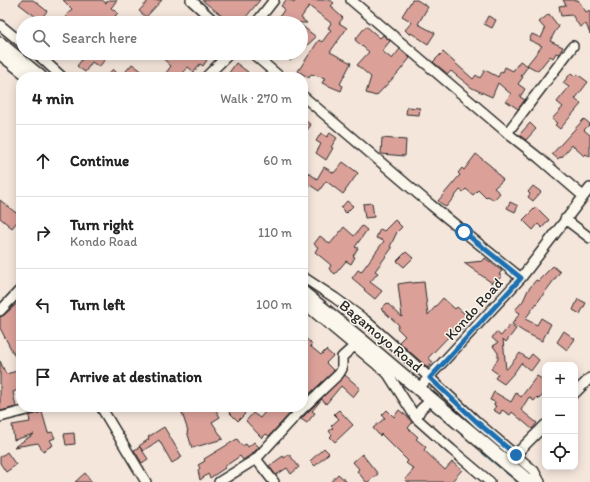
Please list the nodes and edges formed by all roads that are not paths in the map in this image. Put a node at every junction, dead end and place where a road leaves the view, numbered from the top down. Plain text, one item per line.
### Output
1 (191, 0) edge
2 (274, 0) edge
3 (351, 0) edge
4 (208, 16) edge
5 (261, 16) edge
6 (0, 24) edge
7 (16, 38) edge
8 (0, 44) edge
9 (573, 46) dead end
10 (0, 55) edge
11 (16, 57) edge
12 (19, 60) edge
13 (44, 60) edge
14 (223, 60) edge
15 (260, 60) edge
16 (22, 72) edge
17 (34, 72) edge
18 (57, 72) edge
19 (211, 72) edge
20 (274, 72) edge
21 (308, 100) edge
22 (507, 133) junction
23 (590, 188) edge
24 (583, 196) junction
25 (565, 219) junction
26 (590, 238) edge
27 (521, 278) junction
28 (308, 279) edge
29 (16, 294) edge
30 (308, 298) edge
31 (308, 307) edge
32 (0, 311) edge
33 (358, 343) junction
34 (430, 378) junction
35 (590, 378) edge
36 (418, 389) junction
37 (578, 390) edge
38 (431, 400) junction
39 (308, 403) edge
40 (20, 412) edge
41 (104, 412) edge
42 (299, 412) edge
43 (0, 417) edge
44 (416, 418) junction
45 (542, 427) edge
46 (516, 455) junction
47 (256, 459) junction
48 (146, 482) edge
49 (219, 482) edge
50 (274, 482) edge
51 (490, 482) edge
52 (529, 482) edge
53 (540, 482) edge

1 - 4 street
2 - 5 street
3 - 22 street
6 - 7 street
8 - 11 highway
9 - 22 street
10 - 16 street
12 - 17 highway
13 - 18 street
14 - 19 street
15 - 20 street
21 - 27 street
22 - 24 street
23 - 24 street, Kondo Road
24 - 25 street, Kondo Road
25 - 26 street
25 - 27 street, Kondo Road
27 - 34 street, Kondo Road
28 - 34 street
29 - 32 street
30 - 33 highway, Bagamoyo Road
31 - 33 street
33 - 36 highway, Bagamoyo Road
33 - 39 street
33 - 44 street
34 - 36 street, Kondo Road
34 - 46 street
35 - 37 street
36 - 38 highway, Bagamoyo Road
38 - 44 street
38 - 52 highway, Bagamoyo Road
40 - 43 street
41 - 48 street
42 - 47 street
44 - 51 street
45 - 46 street
46 - 53 street
47 - 49 street
47 - 50 street

